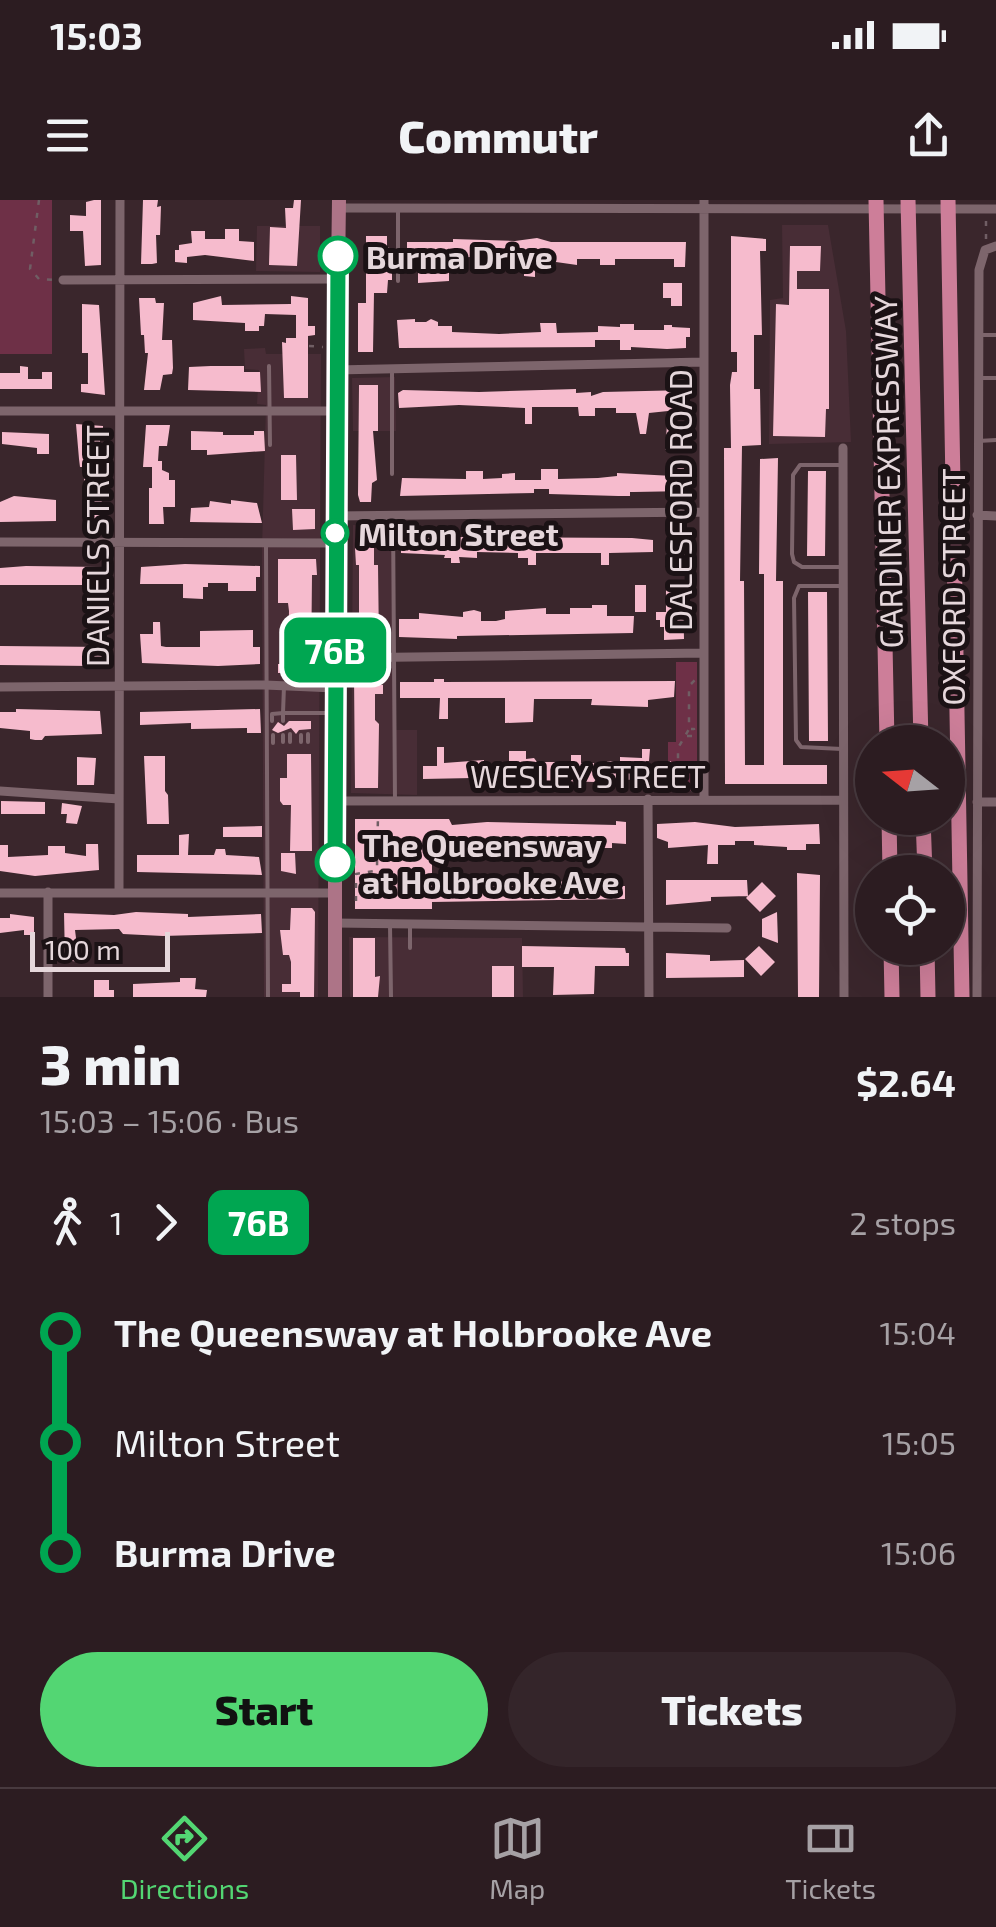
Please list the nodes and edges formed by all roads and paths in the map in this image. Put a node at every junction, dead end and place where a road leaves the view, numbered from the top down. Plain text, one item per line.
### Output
1 (38, 200) edge
2 (120, 200) edge
3 (876, 200) edge
4 (908, 200) edge
5 (948, 200) edge
6 (339, 204) edge
7 (414, 204) edge
8 (469, 204) edge
9 (585, 205) edge
10 (704, 205) edge
11 (398, 208) junction
12 (996, 210) edge
13 (986, 218) dead end
14 (991, 248) edge
15 (120, 278) junction
16 (337, 279) junction
17 (63, 280) joint
18 (398, 280) dead end
19 (978, 335) junction
20 (996, 335) edge
21 (309, 346) dead end
22 (323, 346) dead end
23 (704, 362) junction
24 (269, 366) dead end
25 (392, 369) junction
26 (336, 370) junction
27 (978, 378) junction
28 (996, 378) edge
29 (0, 411) edge
30 (122, 411) junction
31 (335, 411) junction
32 (271, 412) junction
33 (978, 440) junction
34 (996, 440) edge
35 (270, 445) dead end
36 (843, 448) dead end
37 (843, 465) junction
38 (392, 474) dead end
39 (704, 512) junction
40 (977, 515) junction
41 (336, 516) junction
42 (393, 516) junction
43 (996, 516) edge
44 (0, 542) edge
45 (266, 542) junction
46 (335, 542) junction
47 (121, 543) junction
48 (844, 568) junction
49 (843, 586) junction
50 (704, 653) junction
51 (393, 657) junction
52 (335, 658) junction
53 (704, 670) junction
54 (120, 685) junction
55 (265, 685) junction
56 (284, 686) junction
57 (0, 687) edge
58 (334, 688) junction
59 (334, 712) junction
60 (301, 713) junction
61 (308, 713) junction
62 (283, 714) junction
63 (290, 714) junction
64 (272, 721) dead end
65 (283, 721) dead end
66 (290, 721) dead end
67 (887, 725) edge
68 (922, 725) edge
69 (283, 734) dead end
70 (290, 734) dead end
71 (304, 734) dead end
72 (272, 735) dead end
73 (273, 742) dead end
74 (283, 742) dead end
75 (290, 742) dead end
76 (304, 742) dead end
77 (842, 749) junction
78 (0, 791) edge
79 (120, 799) junction
80 (648, 799) junction
81 (702, 800) junction
82 (842, 800) junction
83 (334, 801) junction
84 (395, 802) junction
85 (977, 802) junction
86 (996, 802) edge
87 (378, 815) dead end
88 (0, 892) edge
89 (48, 892) junction
90 (335, 892) junction
91 (119, 893) junction
92 (268, 894) junction
93 (356, 901) dead end
94 (335, 923) junction
95 (390, 924) junction
96 (410, 924) junction
97 (650, 925) junction
98 (727, 928) dead end
99 (410, 948) dead end
100 (891, 965) edge
101 (927, 965) edge
102 (48, 997) edge
103 (268, 997) edge
104 (335, 997) edge
105 (391, 997) edge
106 (649, 997) edge
107 (844, 997) edge
108 (892, 997) edge
109 (928, 997) edge
110 (962, 997) edge
111 (977, 997) edge

1 - 17 path
2 - 15 street, DANIELS STREET
3 - 67 highway, GARDINER EXPRESSWAY
4 - 68 highway, GARDINER EXPRESSWAY
5 - 110 highway
6 - 11 street
6 - 16 main road
7 - 8 street
7 - 11 street
8 - 9 street
9 - 10 street
10 - 12 street
10 - 23 street, DALESFORD ROAD
11 - 18 lane
13 - 14 path
14 - 19 street, OXFORD STREET
15 - 16 street
15 - 17 street
15 - 30 street, DANIELS STREET
16 - 26 main road
19 - 20 lane
19 - 27 street, OXFORD STREET
21 - 22 path
23 - 25 street
23 - 39 street, DALESFORD ROAD
24 - 32 lane
25 - 26 street
25 - 38 lane
26 - 31 main road
27 - 28 lane
27 - 33 street, OXFORD STREET
29 - 30 street
30 - 32 street
30 - 47 street, DANIELS STREET
31 - 32 street
31 - 41 main road
32 - 35 lane
33 - 34 lane
33 - 40 street, OXFORD STREET
36 - 37 street
37 - 48 street
37 - 48 lane
39 - 42 street
39 - 50 street, DALESFORD ROAD
40 - 43 street
40 - 85 street, OXFORD STREET
41 - 42 street
41 - 46 main road
42 - 51 lane
44 - 47 street
45 - 46 street
45 - 47 street
45 - 55 lane
46 - 52 main road
47 - 54 street, DANIELS STREET
48 - 49 street
49 - 77 street
49 - 77 lane
50 - 51 street
50 - 53 street, DALESFORD ROAD
51 - 52 street
51 - 84 lane
52 - 58 main road
53 - 81 street, DALESFORD ROAD
53 - 81 path
54 - 55 street
54 - 57 street
54 - 79 street, DANIELS STREET
55 - 56 street
55 - 92 lane
56 - 58 street
56 - 62 lane
58 - 59 main road
59 - 61 lane
59 - 83 main road
60 - 61 lane
60 - 61 lane
60 - 63 lane
62 - 63 lane
62 - 64 lane
62 - 65 lane
63 - 66 lane
69 - 74 lane
70 - 75 lane
71 - 76 lane
72 - 73 lane
77 - 82 street
78 - 79 street
79 - 91 street, DANIELS STREET
80 - 81 street, WESLEY STREET
80 - 84 street, WESLEY STREET
80 - 97 street
81 - 82 street, WESLEY STREET
82 - 107 street
83 - 84 street, WESLEY STREET
83 - 90 main road
85 - 86 street
85 - 111 street, OXFORD STREET
87 - 93 path
88 - 89 street
89 - 91 street
89 - 102 street
90 - 92 street
90 - 94 main road
91 - 92 street
92 - 103 lane
94 - 95 street
94 - 104 main road
95 - 96 street
95 - 105 lane
96 - 97 street
96 - 99 lane
97 - 98 street
97 - 106 street
100 - 108 highway
101 - 109 highway

